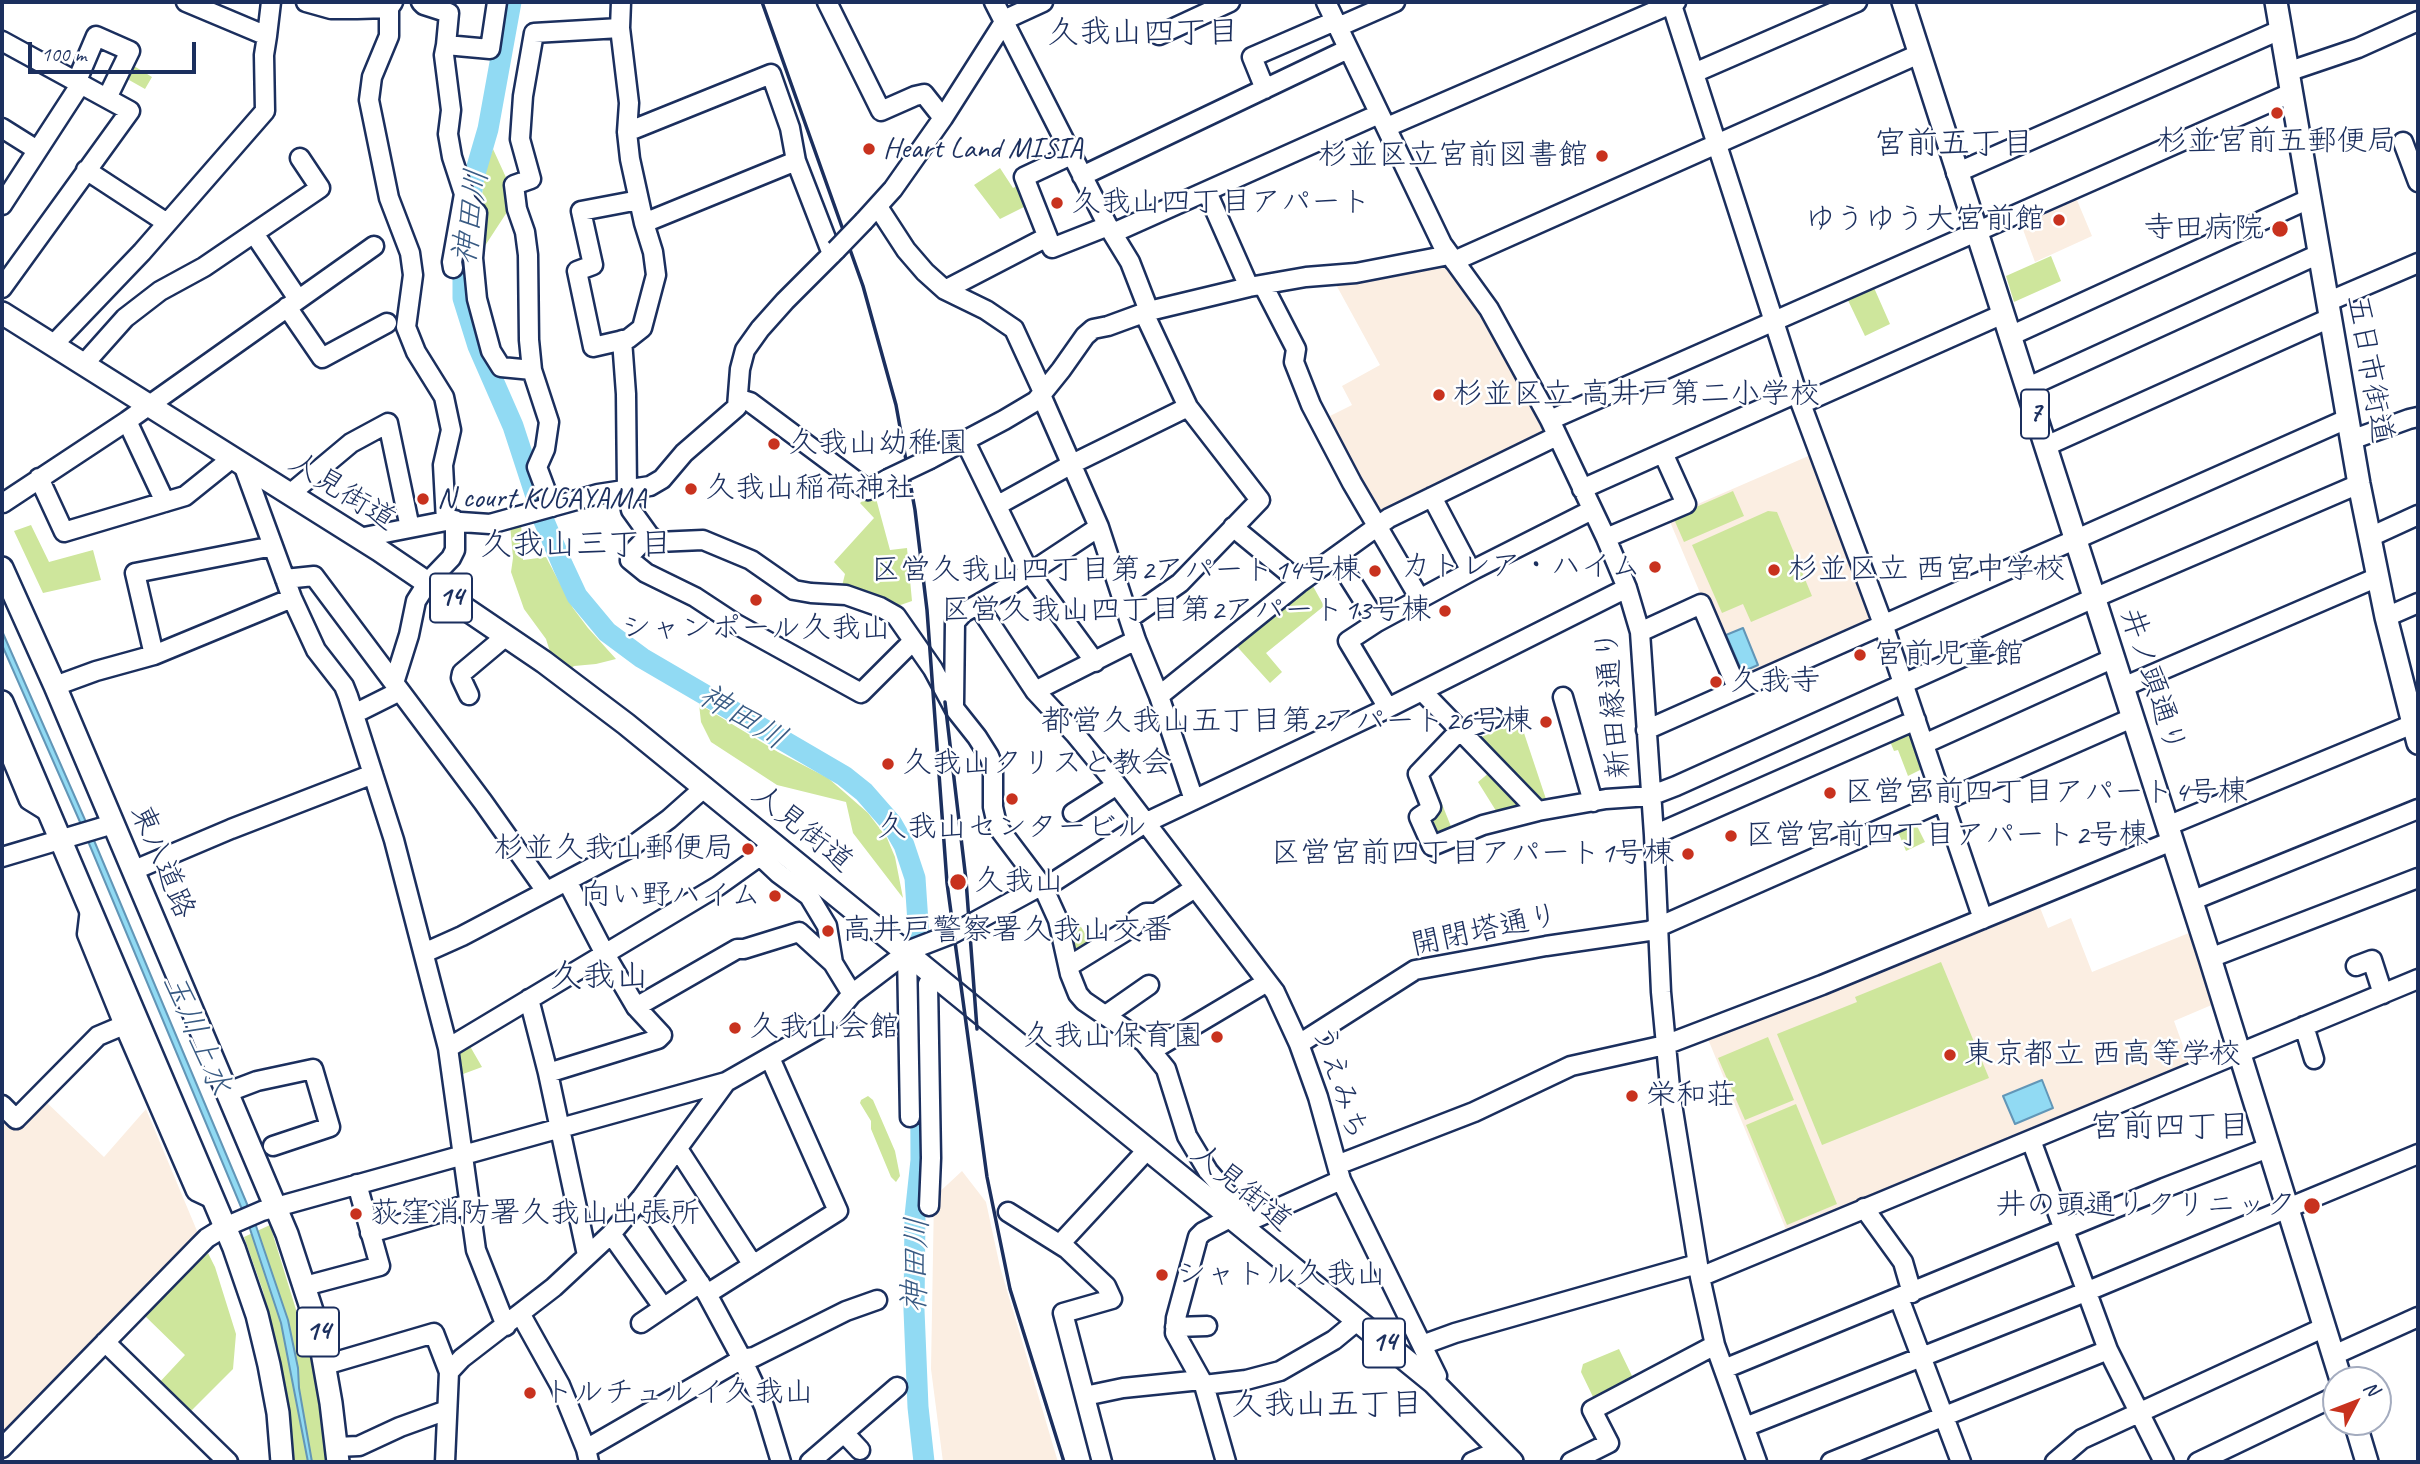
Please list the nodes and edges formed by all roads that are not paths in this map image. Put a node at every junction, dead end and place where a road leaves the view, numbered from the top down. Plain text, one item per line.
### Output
1 (186, 2) edge
2 (271, 2) edge
3 (306, 2) edge
4 (421, 2) edge
5 (497, 2) edge
6 (621, 2) edge
7 (827, 2) edge
8 (994, 2) edge
9 (1043, 2) edge
10 (1230, 2) edge
11 (1326, 2) edge
12 (1395, 2) edge
13 (1673, 2) edge
14 (1857, 2) edge
15 (1903, 2) edge
16 (2276, 2) edge
17 (391, 5) edge
18 (2418, 20) edge
19 (1004, 23) junction
20 (1336, 24) junction
21 (620, 28) junction
22 (2280, 30) junction
23 (1159, 35) dead end
24 (267, 36) junction
25 (2, 41) edge
26 (446, 45) junction
27 (1348, 49) junction
28 (1919, 54) junction
29 (1694, 73) junction
30 (2289, 83) junction
31 (78, 84) junction
32 (1265, 89) junction
33 (107, 98) junction
34 (943, 118) junction
35 (1383, 120) junction
36 (2, 128) edge
37 (627, 132) junction
38 (2403, 142) dead end
39 (1717, 143) junction
40 (37, 150) junction
41 (1071, 155) junction
42 (300, 158) dead end
43 (796, 161) junction
44 (86, 170) junction
45 (1956, 173) junction
46 (1082, 176) junction
47 (2418, 182) edge
48 (1207, 192) junction
49 (2309, 199) junction
50 (639, 200) junction
51 (468, 201) junction
52 (2, 205) edge
53 (878, 207) junction
54 (167, 223) junction
55 (644, 223) junction
56 (1110, 229) junction
57 (1977, 231) junction
58 (255, 234) junction
59 (1047, 237) junction
60 (373, 246) dead end
61 (834, 252) junction
62 (2319, 254) junction
63 (1451, 258) junction
64 (2418, 264) edge
65 (453, 268) dead end
66 (1256, 286) junction
67 (2, 288) edge
68 (945, 290) junction
69 (293, 303) junction
70 (2329, 310) junction
71 (1147, 312) junction
72 (2, 313) edge
73 (2003, 314) junction
74 (1775, 321) junction
75 (387, 323) dead end
76 (2010, 335) junction
77 (622, 340) junction
78 (53, 345) junction
79 (84, 364) junction
80 (532, 370) junction
81 (2026, 388) junction
82 (1042, 394) junction
83 (740, 399) junction
84 (1799, 399) junction
85 (148, 405) junction
86 (1188, 407) junction
87 (2418, 418) edge
88 (2347, 419) junction
89 (127, 421) junction
90 (1554, 428) junction
91 (2351, 440) junction
92 (965, 441) junction
93 (2046, 446) junction
94 (1663, 453) junction
95 (237, 463) junction
96 (1072, 464) junction
97 (39, 478) junction
98 (2359, 484) junction
99 (1582, 489) junction
100 (627, 490) junction
101 (290, 494) junction
102 (1432, 497) junction
103 (165, 502) junction
104 (3, 503) edge
105 (998, 505) junction
106 (546, 509) junction
107 (1592, 510) junction
108 (2418, 515) edge
109 (450, 520) junction
110 (1377, 526) junction
111 (1099, 527) junction
112 (1233, 527) junction
113 (410, 528) junction
114 (649, 535) junction
115 (2370, 537) junction
116 (359, 538) junction
117 (1606, 538) junction
118 (2075, 538) junction
119 (273, 546) junction
120 (1336, 557) junction
121 (2, 568) edge
122 (1471, 571) junction
123 (1029, 572) junction
124 (2378, 576) junction
125 (285, 579) junction
126 (428, 582) junction
127 (1300, 582) junction
128 (1627, 588) junction
129 (292, 598) junction
130 (2094, 598) junction
131 (1420, 599) junction
132 (2418, 603) edge
133 (978, 605) junction
134 (2386, 617) junction
135 (1130, 618) junction
136 (1377, 622) junction
137 (1883, 624) junction
138 (1640, 632) junction
139 (506, 636) junction
140 (1136, 640) junction
141 (912, 641) junction
142 (154, 655) junction
143 (2114, 658) junction
144 (1095, 662) junction
145 (1903, 684) junction
146 (55, 686) junction
147 (397, 687) junction
148 (2123, 687) junction
149 (1737, 688) junction
150 (1035, 691) junction
151 (1422, 691) junction
152 (2412, 694) edge
153 (469, 695) dead end
154 (1159, 696) junction
155 (1563, 697) dead end
156 (2, 704) edge
157 (954, 708) junction
158 (1388, 708) junction
159 (354, 714) junction
160 (1493, 718) dead end
161 (2133, 718) junction
162 (1916, 720) junction
163 (1646, 730) junction
164 (1459, 731) junction
165 (2416, 734) edge
166 (2, 735) edge
167 (1924, 744) junction
168 (373, 774) junction
169 (1117, 785) junction
170 (705, 788) junction
171 (1650, 796) junction
172 (1194, 800) junction
173 (1592, 802) junction
174 (1944, 802) junction
175 (2418, 809) edge
176 (1538, 811) junction
177 (50, 813) junction
178 (1073, 813) dead end
179 (1145, 823) junction
180 (113, 824) junction
181 (2170, 834) junction
182 (1654, 835) junction
183 (65, 838) junction
184 (766, 850) junction
185 (2, 857) edge
186 (135, 874) junction
187 (2418, 878) edge
188 (567, 881) junction
189 (1043, 887) junction
190 (1195, 888) junction
191 (546, 891) junction
192 (2191, 901) junction
193 (90, 909) junction
194 (1983, 919) junction
195 (1658, 926) junction
196 (424, 953) junction
197 (921, 953) junction
198 (605, 954) junction
199 (2210, 958) junction
200 (834, 963) junction
201 (2356, 965) dead end
202 (1069, 966) junction
203 (2418, 979) edge
204 (1266, 982) junction
205 (1149, 985) dead end
206 (2383, 993) junction
207 (852, 994) junction
208 (529, 999) junction
209 (636, 1007) junction
210 (1106, 1016) junction
211 (124, 1026) junction
212 (2304, 1026) junction
213 (1664, 1036) junction
214 (1299, 1044) junction
215 (448, 1048) junction
216 (1151, 1051) junction
217 (2240, 1055) junction
218 (770, 1058) junction
219 (2314, 1059) dead end
220 (548, 1073) junction
221 (726, 1082) junction
222 (228, 1092) junction
223 (2, 1105) edge
224 (910, 1117) dead end
225 (560, 1128) junction
226 (2031, 1140) junction
227 (273, 1146) dead end
228 (2268, 1148) junction
229 (678, 1149) junction
230 (1147, 1150) junction
231 (2418, 1154) edge
232 (463, 1156) junction
233 (1339, 1173) junction
234 (357, 1184) junction
235 (642, 1197) junction
236 (213, 1199) junction
237 (468, 1204) junction
238 (929, 1206) dead end
239 (276, 1207) junction
240 (1864, 1208) junction
241 (2289, 1208) junction
242 (1008, 1212) dead end
243 (1242, 1224) junction
244 (225, 1227) junction
245 (2064, 1230) junction
246 (370, 1233) junction
247 (611, 1234) junction
248 (1059, 1244) junction
249 (587, 1255) junction
250 (753, 1265) junction
251 (1699, 1270) junction
252 (305, 1286) junction
253 (703, 1288) junction
254 (2088, 1291) junction
255 (1906, 1295) junction
256 (877, 1300) dead end
257 (663, 1307) junction
258 (2418, 1317) edge
259 (514, 1320) junction
260 (1357, 1321) junction
261 (641, 1323) dead end
262 (1207, 1326) dead end
263 (1175, 1327) junction
264 (2325, 1327) junction
265 (105, 1342) junction
266 (1422, 1345) junction
267 (1714, 1345) junction
268 (2108, 1350) junction
269 (2333, 1355) junction
270 (1922, 1357) junction
271 (741, 1359) junction
272 (325, 1365) junction
273 (2337, 1366) edge
274 (1724, 1369) junction
275 (449, 1372) junction
276 (1202, 1383) junction
277 (1434, 1383) junction
278 (897, 1387) dead end
279 (1085, 1396) junction
280 (2322, 1403) edge
281 (447, 1410) junction
282 (2139, 1415) junction
283 (1943, 1416) junction
284 (1745, 1427) junction
285 (845, 1434) junction
286 (2359, 1436) edge
287 (2, 1448) edge
288 (860, 1450) dead end
289 (337, 1455) edge
290 (587, 1456) edge
291 (1506, 1456) edge
292 (228, 1462) edge
293 (282, 1462) edge
294 (445, 1462) edge
295 (781, 1462) edge
296 (810, 1462) edge
297 (1102, 1462) edge
298 (1226, 1462) edge
299 (1472, 1462) edge
300 (1571, 1462) edge
301 (1757, 1462) edge
302 (1831, 1462) edge
303 (1961, 1462) edge
304 (2055, 1462) edge
305 (2164, 1462) edge
306 (2198, 1462) edge
307 (2367, 1462) edge

1 - 24 street
2 - 24 street
3 - 17 street
4 - 26 street
5 - 26 street
6 - 21 street
7 - 34 street
8 - 19 street
9 - 19 street
10 - 23 street
11 - 20 street, 新田縁通り
12 - 20 street
13 - 29 street
13 - 35 street
14 - 29 street
15 - 28 main road, 井ノ頭通り / 7
16 - 22 main road, 五日市街道
17 - 109 street
18 - 30 street
19 - 34 street
19 - 41 street
20 - 27 street, 新田縁通り
20 - 32 street
21 - 37 street
21 - 80 street
22 - 30 main road, 五日市街道
22 - 45 street
24 - 54 street
25 - 31 street
26 - 51 street
27 - 32 street
27 - 35 street, 新田縁通り
28 - 39 street
28 - 45 main road, 井ノ頭通り / 7
29 - 39 street
30 - 49 main road, 五日市街道
30 - 57 street
31 - 33 street
31 - 33 street
31 - 40 street
32 - 46 street
33 - 44 street
34 - 53 street
35 - 48 street
35 - 63 street, 新田縁通り
36 - 40 street
37 - 43 street
37 - 50 street
38 - 47 street
39 - 63 street
39 - 74 street
40 - 52 street
41 - 46 street
41 - 59 street
42 - 58 street
43 - 55 street
43 - 61 street
44 - 54 street
44 - 67 street
45 - 57 main road, 井ノ頭通り / 7
46 - 56 street
48 - 56 street
48 - 66 street
49 - 62 main road, 五日市街道
49 - 76 street
50 - 55 street
50 - 77 street
51 - 65 street
51 - 80 street
53 - 61 street, bridge
53 - 68 street
54 - 78 street
55 - 77 street
56 - 59 street
56 - 71 street
57 - 73 main road, 井ノ頭通り / 7
57 - 74 street
58 - 69 street
58 - 79 street
59 - 68 street
60 - 69 street
61 - 83 street
62 - 70 main road, 五日市街道
62 - 81 street
63 - 66 street
63 - 90 street, 新田縁通り
64 - 70 street
66 - 71 street
66 - 110 street
68 - 82 street
69 - 75 street
69 - 85 street
70 - 88 main road, 五日市街道
70 - 93 street
71 - 82 street
71 - 86 street
72 - 78 main road, 人見街道 / 14
73 - 76 main road, 井ノ頭通り / 7
73 - 84 street
74 - 84 street
74 - 90 street
76 - 81 main road, 井ノ頭通り / 7
77 - 100 street
78 - 79 main road, 人見街道 / 14
79 - 85 main road, 人見街道 / 14
80 - 106 street
81 - 93 main road, 井ノ頭通り / 7
82 - 92 street
82 - 96 street
83 - 92 street, bridge
83 - 100 street
84 - 94 street
84 - 137 street
85 - 89 street
85 - 95 main road, 人見街道 / 14
86 - 96 street
86 - 112 street
87 - 91 street
88 - 91 main road, 五日市街道
88 - 118 street
89 - 97 street
89 - 103 street
90 - 99 street, 新田縁通り
90 - 102 street
91 - 98 main road, 五日市街道
92 - 105 street
93 - 118 main road, 井ノ頭通り / 7
94 - 99 street
94 - 117 street
95 - 101 main road, 人見街道 / 14
95 - 103 street
95 - 119 street
96 - 105 street
96 - 111 street
97 - 103 street
97 - 104 street
98 - 115 main road, 五日市街道
98 - 130 street
99 - 107 street, 新田縁通り
100 - 106 street
100 - 114 street
101 - 113 street
101 - 116 main road, 人見街道 / 14
102 - 110 street
102 - 122 street
105 - 123 street
106 - 109 street
107 - 117 street, 新田縁通り
107 - 122 street
108 - 115 street
109 - 113 street
109 - 126 street
110 - 120 street
110 - 131 street
111 - 123 street
111 - 135 street
112 - 127 street
112 - 135 street
113 - 116 street
114 - 141 street
114 - 141 street
115 - 124 main road, 五日市街道
116 - 126 main road, 人見街道 / 14
117 - 128 street, 新田縁通り
118 - 130 main road, 井ノ頭通り / 7
118 - 137 street
119 - 125 street
119 - 142 street
120 - 127 street
120 - 136 street
121 - 146 main road, 東八道路 / 14
122 - 131 street
123 - 133 street
123 - 144 street
124 - 134 main road, 五日市街道
124 - 148 street
125 - 129 street
125 - 147 street
126 - 139 main road, 人見街道 / 14
126 - 147 street
127 - 154 street
128 - 138 street, 新田縁通り
128 - 151 street
129 - 142 street
129 - 159 street
130 - 143 main road, 井ノ頭通り / 7
130 - 145 street
131 - 136 street
132 - 134 street
133 - 150 street, うえみち
133 - 157 street
134 - 152 main road, 五日市街道
135 - 140 street
136 - 158 street
137 - 145 street
137 - 149 street
138 - 149 street
138 - 163 street, 新田縁通り
139 - 153 street
139 - 170 main road, 人見街道 / 14
140 - 144 street
140 - 154 street
141 - 157 street
142 - 146 street
143 - 148 main road, 井ノ頭通り / 7
143 - 167 street
144 - 150 street
145 - 162 street
145 - 171 street
146 - 180 main road, 東八道路 / 14
147 - 159 street
147 - 191 street
148 - 161 main road, 井ノ頭通り / 7
149 - 163 street
150 - 169 street, うえみち
151 - 158 street
151 - 164 street
152 - 165 main road, 五日市街道
154 - 172 street
155 - 173 street
156 - 177 main road, 14
157 - 189 street
158 - 172 street
159 - 168 street
160 - 164 street
161 - 174 street, 開閉塔通り
161 - 181 main road, 井ノ頭通り / 7
162 - 167 street
162 - 182 street
163 - 171 street, 新田縁通り
164 - 176 street
164 - 176 street
165 - 181 street
166 - 177 street
167 - 174 street
168 - 186 street
168 - 196 street
169 - 178 street
169 - 179 street, うえみち
170 - 184 main road, 人見街道 / 14
170 - 188 street
171 - 173 street
171 - 182 street, 新田縁通り
172 - 179 street
173 - 176 street
174 - 194 street
174 - 195 street, 開閉塔通り
175 - 192 street
177 - 183 main road, 14
179 - 189 street
179 - 190 street, うえみち
180 - 183 street
180 - 186 main road, 東八道路 / 14
181 - 192 main road, 井ノ頭通り / 7
181 - 194 street
182 - 195 street, 新田縁通り
183 - 185 street
183 - 193 main road, 14
184 - 197 main road, 人見街道 / 14
184 - 198 street
184 - 200 street
186 - 222 main road, 東八道路 / 14
187 - 199 street
188 - 191 street
188 - 198 street
189 - 197 street
189 - 202 street
190 - 202 street
190 - 204 street, うえみち
191 - 196 street
192 - 199 main road, 井ノ頭通り / 7
193 - 211 street
193 - 236 main road, 14
194 - 213 street
195 - 213 street, 新田縁通り
195 - 214 street, 開閉塔通り
196 - 215 street
197 - 207 street
197 - 224 street
197 - 230 main road, 人見街道 / 14
197 - 238 street
198 - 208 street
198 - 209 street
199 - 217 main road, 井ノ頭通り / 7
200 - 207 street
200 - 209 street
201 - 206 street
202 - 210 street
203 - 206 street
204 - 214 street, うえみち
204 - 216 street
205 - 210 street
206 - 212 street
207 - 218 street
208 - 215 street
208 - 220 street
209 - 220 street
210 - 216 street
211 - 223 street
211 - 236 street
212 - 217 street
212 - 219 street
213 - 233 street
213 - 251 street, 新田縁通り
214 - 233 street, うえみち
215 - 232 street
216 - 243 street
217 - 226 street
217 - 228 main road, 井ノ頭通り / 7
218 - 221 street
218 - 250 street
220 - 225 street
221 - 225 street
221 - 229 street
222 - 227 street
222 - 239 main road, 東八道路 / 14
225 - 232 street
225 - 249 street
226 - 240 street
226 - 245 street
228 - 241 main road, 井ノ頭通り / 7
228 - 245 street
229 - 235 street
229 - 250 street
230 - 243 main road, 人見街道 / 14
230 - 248 street
231 - 241 street
232 - 234 street
232 - 237 street
233 - 243 street
233 - 266 street, うえみち
234 - 239 street
234 - 246 street
235 - 247 street
235 - 253 street
236 - 244 main road, 14
237 - 246 street
237 - 259 street
239 - 244 street
239 - 252 main road, 東八道路 / 14
240 - 251 street
240 - 255 street
241 - 254 street
241 - 264 main road, 井ノ頭通り / 7
242 - 248 street
243 - 260 main road, 人見街道 / 14
243 - 263 street
244 - 265 street
244 - 293 main road, 14
245 - 254 street
245 - 255 street
246 - 252 street
247 - 249 street
247 - 257 street
248 - 279 street
249 - 259 street
250 - 253 street
251 - 266 street
251 - 267 street, 新田縁通り
252 - 272 main road, 東八道路 / 14
253 - 257 street
253 - 271 street
254 - 268 street
254 - 270 street
255 - 270 street
255 - 274 street
256 - 271 street
257 - 261 street
258 - 269 street
259 - 275 street
259 - 290 street
260 - 276 street
260 - 277 main road, 人見街道 / 14
262 - 263 street
263 - 276 street
264 - 269 main road, 井ノ頭通り / 7
264 - 282 street
265 - 287 street
265 - 292 street
266 - 277 street, うえみち
267 - 274 street, 新田縁通り
267 - 300 street
268 - 282 street
268 - 283 street
269 - 273 main road, 井ノ頭通り / 7
270 - 283 street
270 - 284 street
271 - 290 street
271 - 295 street
272 - 275 street
272 - 289 main road, 東八道路 / 14
274 - 284 street, 新田縁通り
275 - 281 street
276 - 279 street
276 - 298 street
277 - 291 main road, 人見街道 / 14
278 - 285 street
279 - 297 street
280 - 306 street
281 - 289 street
281 - 294 street
282 - 304 street
282 - 305 street
283 - 302 street
283 - 303 street
284 - 301 street, 新田縁通り
285 - 288 street
285 - 296 street
286 - 307 main road
291 - 299 street

